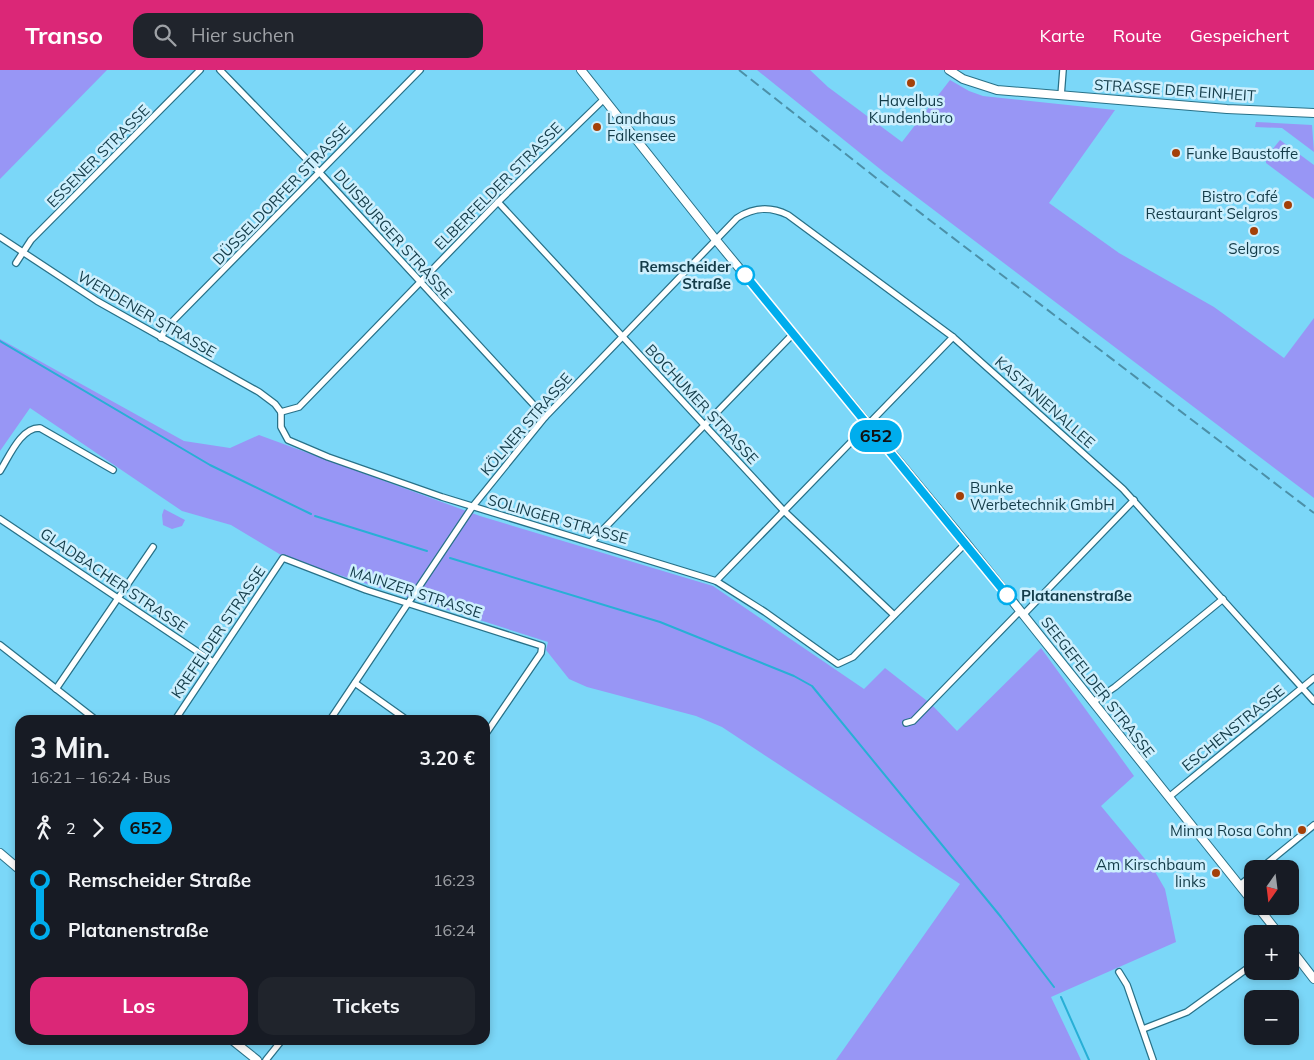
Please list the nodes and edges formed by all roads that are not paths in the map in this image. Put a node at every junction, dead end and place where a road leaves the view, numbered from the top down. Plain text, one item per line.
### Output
1 (200, 70) edge
2 (220, 70) edge
3 (420, 70) edge
4 (581, 70) edge
5 (949, 70) edge
6 (1063, 70) edge
7 (1061, 96) junction
8 (604, 99) junction
9 (1314, 113) edge
10 (320, 172) junction
11 (498, 202) junction
12 (0, 237) edge
13 (716, 240) junction
14 (23, 252) junction
15 (16, 263) dead end
16 (419, 282) junction
17 (794, 334) junction
18 (621, 336) junction
19 (161, 338) junction
20 (954, 338) junction
21 (281, 412) junction
22 (545, 418) junction
23 (704, 426) junction
24 (868, 426) junction
25 (113, 470) dead end
26 (0, 471) edge
27 (1134, 500) junction
28 (473, 506) junction
29 (784, 511) junction
30 (0, 519) edge
31 (591, 542) junction
32 (966, 543) junction
33 (153, 547) dead end
34 (283, 558) joint
35 (716, 581) junction
36 (119, 597) junction
37 (1223, 599) junction
38 (406, 603) junction
39 (1022, 613) junction
40 (894, 615) junction
41 (0, 645) edge
42 (213, 662) junction
43 (1314, 678) edge
44 (354, 683) junction
45 (1302, 688) junction
46 (56, 689) junction
47 (1314, 701) edge
48 (1093, 702) junction
49 (90, 715) edge
50 (178, 715) edge
51 (333, 715) edge
52 (400, 715) edge
53 (906, 723) dead end
54 (490, 728) edge
55 (1168, 797) junction
56 (1314, 825) edge
57 (0, 853) edge
58 (1271, 860) edge
59 (15, 866) edge
60 (1244, 882) edge
61 (1240, 885) junction
62 (1244, 890) edge
63 (1264, 915) edge
64 (1272, 925) edge
65 (1299, 960) edge
66 (1244, 971) edge
67 (1119, 972) dead end
68 (1314, 979) edge
69 (1143, 1029) junction
70 (238, 1045) edge
71 (278, 1045) edge
72 (257, 1060) edge
73 (266, 1060) edge
74 (1153, 1060) edge

1 - 14 street, ESSENER STRASSE
2 - 10 street, DUISBURGER STRASSE
3 - 10 street, DÜSSELDORFER STRASSE
4 - 8 street, SEEGEFELDER STRASSE
5 - 7 street, STRASSE DER EINHEIT
6 - 7 street
7 - 9 street, STRASSE DER EINHEIT
8 - 11 street, ELBERFELDER STRASSE
8 - 13 street, SEEGEFELDER STRASSE
10 - 16 street, DUISBURGER STRASSE
10 - 19 street, DÜSSELDORFER STRASSE
11 - 16 street, ELBERFELDER STRASSE
11 - 18 street, BOCHUMER STRASSE
12 - 14 street, WERDENER STRASSE
13 - 17 street, SEEGEFELDER STRASSE
13 - 18 street, KÖLNER STRASSE
13 - 20 street, KASTANIENALLEE
14 - 15 street, ESSENER STRASSE
14 - 19 street, WERDENER STRASSE
16 - 21 street, ELBERFELDER STRASSE
16 - 22 street, DUISBURGER STRASSE
17 - 23 street
17 - 24 street, SEEGEFELDER STRASSE
18 - 22 street, KÖLNER STRASSE
18 - 23 street, BOCHUMER STRASSE
19 - 21 street, WERDENER STRASSE
20 - 24 street
20 - 27 street, KASTANIENALLEE
21 - 28 street, SOLINGER STRASSE
22 - 28 street, KÖLNER STRASSE
23 - 29 street, BOCHUMER STRASSE
23 - 31 street
24 - 29 street
24 - 32 street, SEEGEFELDER STRASSE
25 - 26 street
27 - 37 street, KASTANIENALLEE
27 - 39 street
28 - 31 street, SOLINGER STRASSE
28 - 38 street, KÖLNER STRASSE
29 - 35 street
29 - 40 street, BOCHUMER STRASSE
30 - 36 street, GLADBACHER STRASSE
31 - 35 street, SOLINGER STRASSE
32 - 39 street, SEEGEFELDER STRASSE
32 - 40 street
33 - 36 street
34 - 38 street, MAINZER STRASSE
34 - 42 street, KREFELDER STRASSE
35 - 40 street, SOLINGER STRASSE
36 - 42 street, GLADBACHER STRASSE
36 - 46 street
37 - 45 street, KASTANIENALLEE
37 - 48 street
38 - 44 street, KÖLNER STRASSE
38 - 54 street, MAINZER STRASSE
39 - 48 street, SEEGEFELDER STRASSE
39 - 53 street
41 - 46 street
42 - 50 street, KREFELDER STRASSE
43 - 45 street, ESCHENSTRASSE
44 - 51 street, KÖLNER STRASSE
44 - 52 street
45 - 47 street, KASTANIENALLEE
45 - 55 street, ESCHENSTRASSE
46 - 49 street
48 - 55 street, SEEGEFELDER STRASSE
55 - 61 street, SEEGEFELDER STRASSE
56 - 58 street
57 - 59 street
60 - 61 street
61 - 62 street, SEEGEFELDER STRASSE
63 - 64 street
65 - 68 street
66 - 69 street
67 - 69 street
69 - 74 street
70 - 72 street
71 - 73 street

